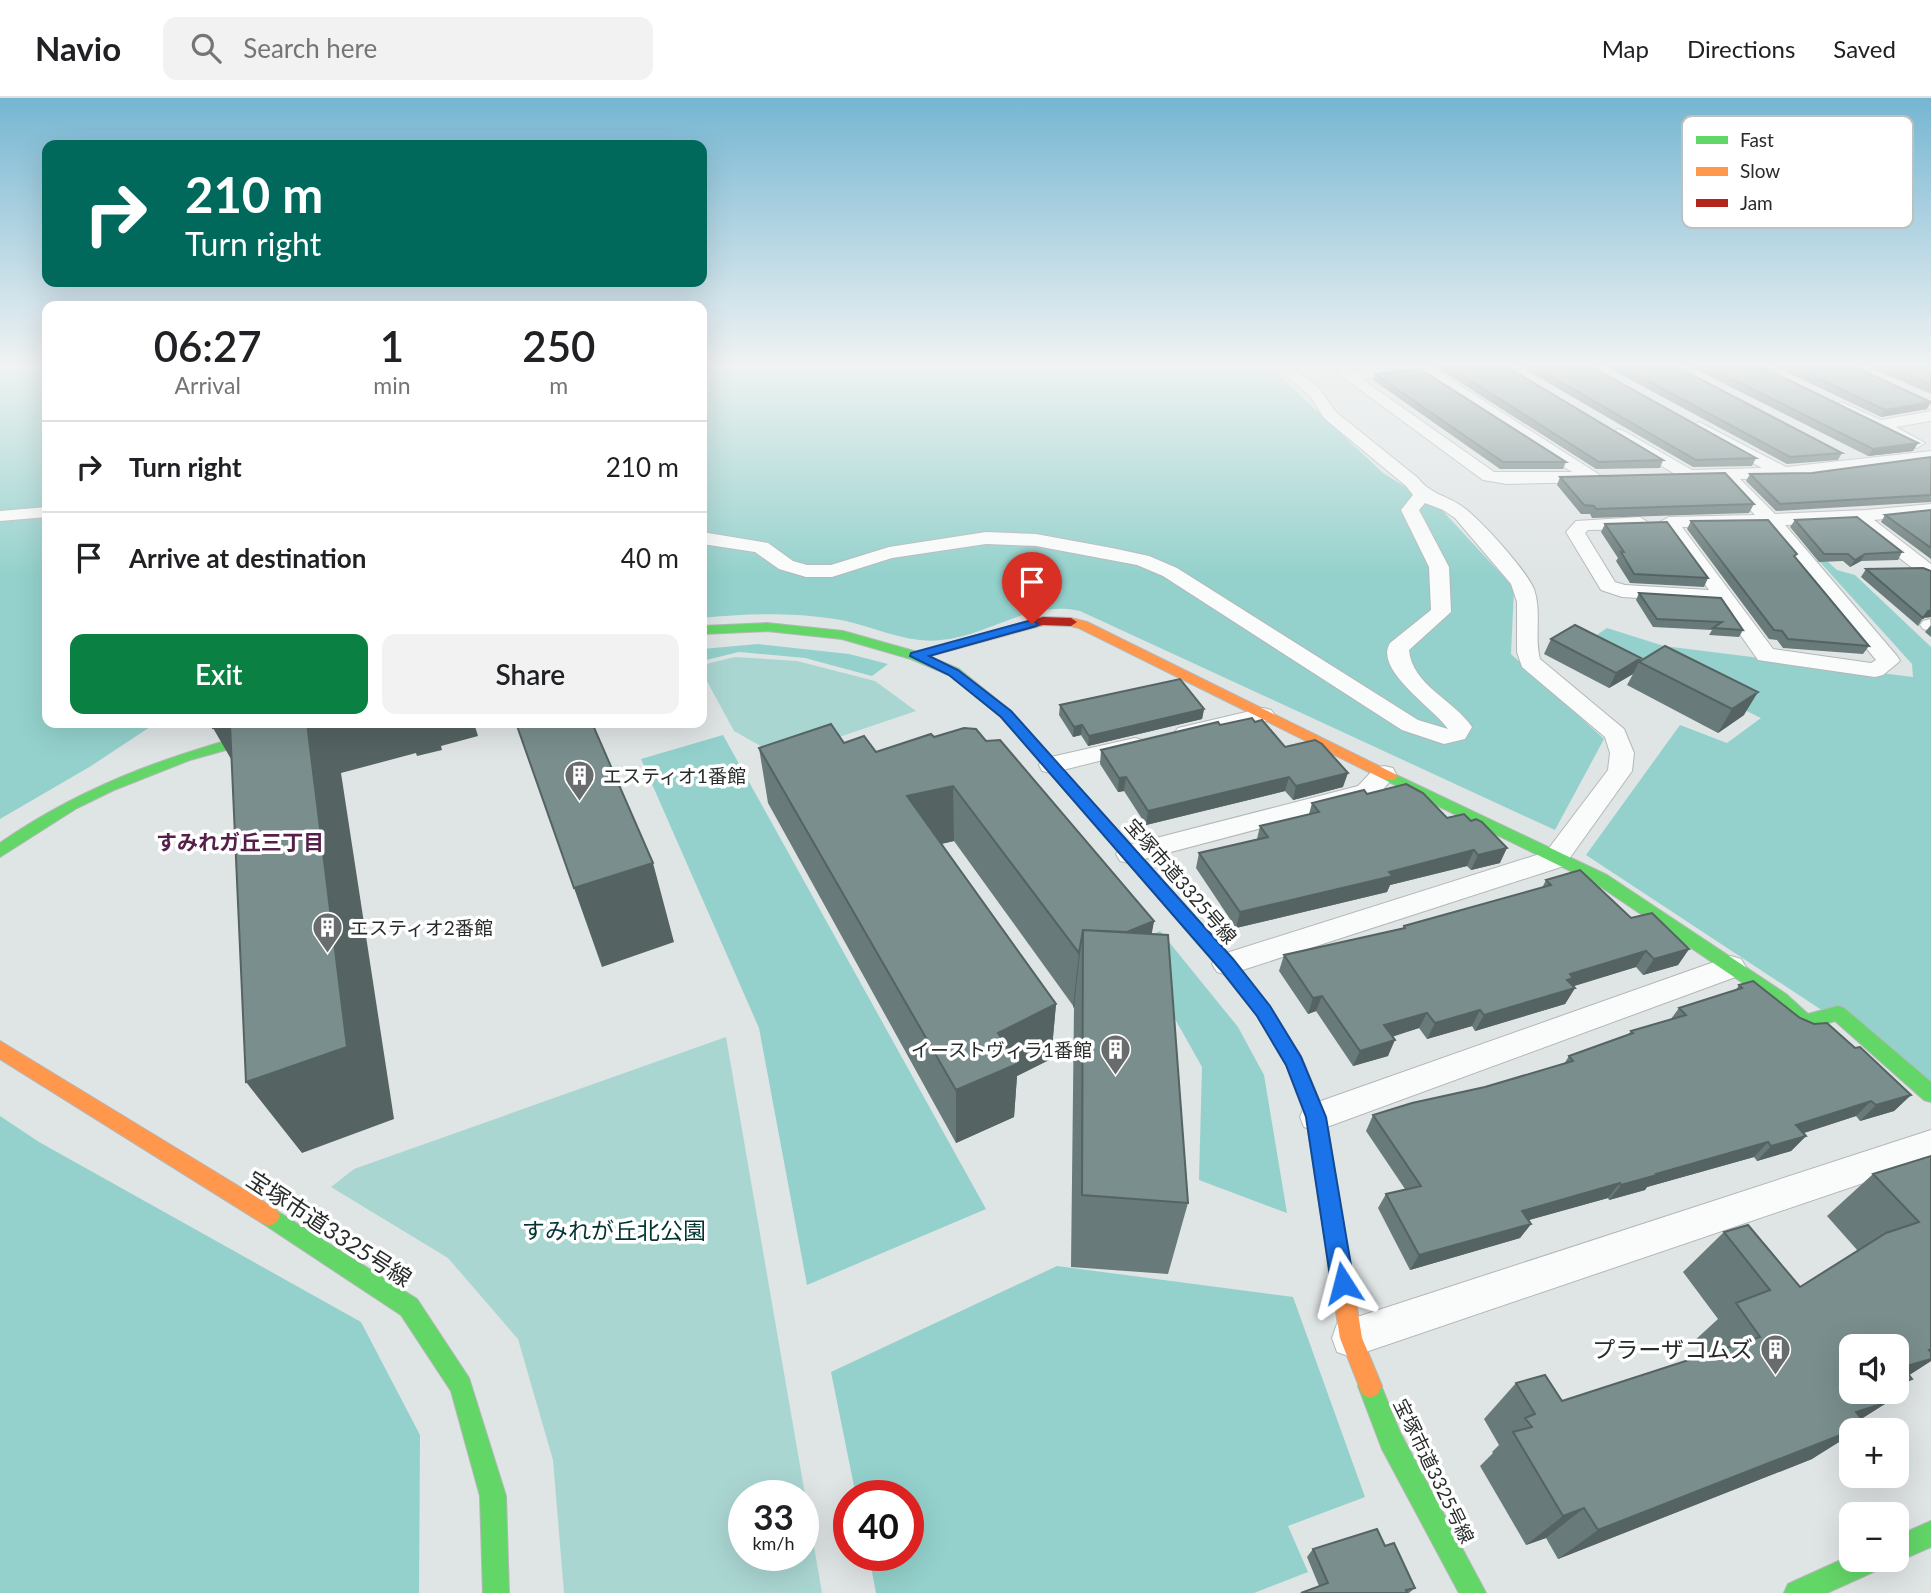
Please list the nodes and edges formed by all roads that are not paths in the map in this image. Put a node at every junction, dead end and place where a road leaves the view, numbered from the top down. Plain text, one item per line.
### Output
1 (1357, 437) edge
2 (1434, 437) edge
3 (1534, 437) edge
4 (1624, 437) edge
5 (1718, 437) edge
6 (1904, 437) edge
7 (1931, 450) edge
8 (1840, 452) edge
9 (1931, 456) edge
10 (1864, 464) junction
11 (1784, 473) junction
12 (1689, 475) junction
13 (1727, 475) junction
14 (1661, 476) edge
15 (1421, 495) junction
16 (1931, 509) edge
17 (42, 512) edge
18 (0, 516) edge
19 (1858, 517) junction
20 (1769, 519) junction
21 (1670, 522) junction
22 (707, 539) edge
23 (1899, 569) edge
24 (1929, 570) edge
25 (1723, 597) junction
26 (707, 629) edge
27 (916, 656) junction
28 (1263, 715) junction
29 (289, 728) edge
30 (1051, 765) junction
31 (1384, 774) junction
32 (0, 851) edge
33 (1129, 854) junction
34 (1555, 859) junction
35 (1227, 964) junction
36 (1731, 967) junction
37 (0, 1049) edge
38 (1931, 1094) edge
39 (1316, 1117) junction
40 (1931, 1145) edge
41 (1351, 1338) junction
42 (1931, 1534) edge
43 (1909, 1544) edge
44 (1844, 1572) edge
45 (496, 1593) edge
46 (1473, 1593) edge
47 (1797, 1593) edge

1 - 15 street
2 - 3 street
4 - 12 street
5 - 11 street
6 - 7 street
8 - 10 street
9 - 10 street
10 - 11 street
11 - 13 street
12 - 13 street
12 - 14 street
13 - 20 street
15 - 22 street
15 - 34 street
16 - 19 street
17 - 18 street
19 - 20 street
19 - 24 street
20 - 21 street
20 - 25 street
21 - 25 street
21 - 25 street
23 - 24 street
26 - 27 street, 宝塚市道3325号線
27 - 28 street
27 - 30 street, 宝塚市道3325号線
28 - 30 street
28 - 31 street
29 - 32 street
30 - 33 street, 宝塚市道3325号線
31 - 33 street
31 - 34 street
33 - 35 street, 宝塚市道3325号線
34 - 35 street
34 - 36 street
35 - 39 street, 宝塚市道3325号線
36 - 38 street
36 - 39 street
37 - 45 street, 宝塚市道3325号線
39 - 41 street, 宝塚市道3325号線
40 - 41 street
41 - 46 street, 宝塚市道3325号線
42 - 43 street
44 - 47 street

